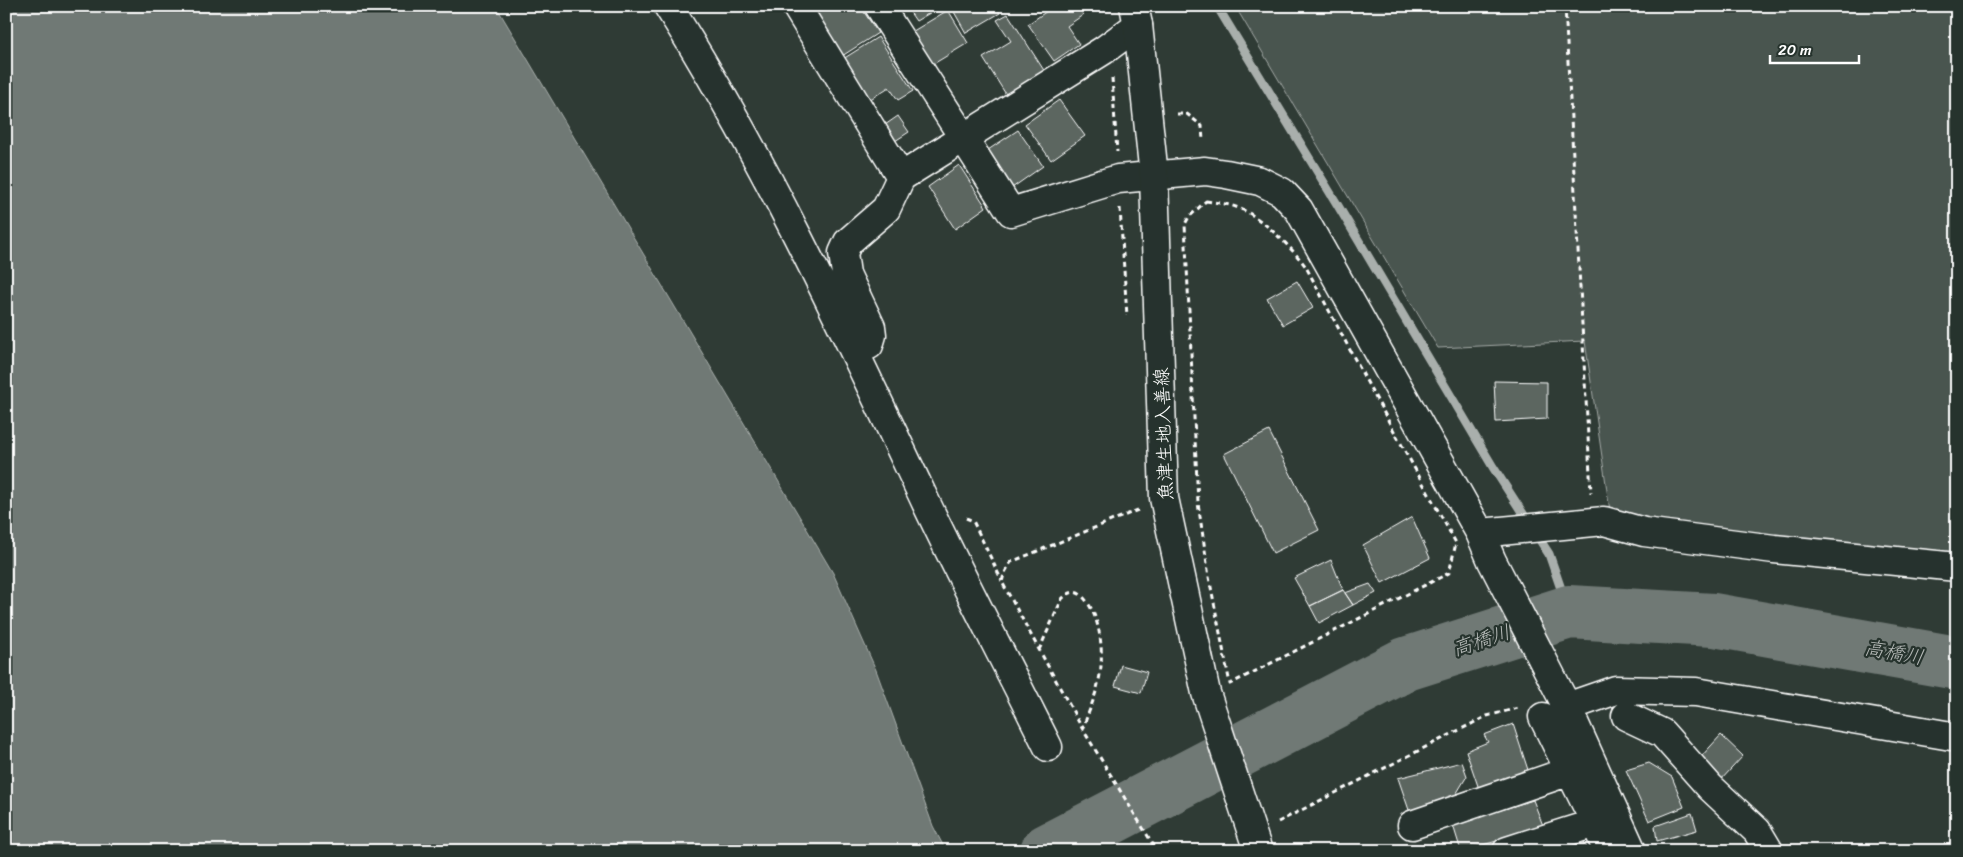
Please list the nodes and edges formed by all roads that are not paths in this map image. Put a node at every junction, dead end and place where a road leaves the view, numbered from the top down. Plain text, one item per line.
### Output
1 (668, 6) edge
2 (796, 6) edge
3 (879, 6) edge
4 (1136, 16) edge
5 (964, 137) junction
6 (1154, 176) junction
7 (901, 177) junction
8 (855, 352) junction
9 (1468, 538) junction
10 (1957, 567) edge
11 (1555, 712) junction
12 (1626, 716) dead end
13 (1957, 737) edge
14 (1048, 747) dead end
15 (1570, 771) junction
16 (1595, 822) junction
17 (1412, 825) dead end
18 (1261, 837) edge
19 (1507, 851) edge
20 (1608, 851) edge
21 (1632, 851) edge
22 (1769, 851) edge

1 - 8 street
2 - 7 street
3 - 5 street
4 - 5 street
4 - 6 street, 魚津生地入善線
5 - 6 street
5 - 7 street
6 - 9 street
6 - 18 street, 魚津生地入善線
7 - 8 street
8 - 14 street
9 - 10 street
9 - 11 street
11 - 13 street
11 - 15 street
11 - 21 street
12 - 22 street
15 - 16 street
15 - 17 street
16 - 19 street
16 - 20 street

